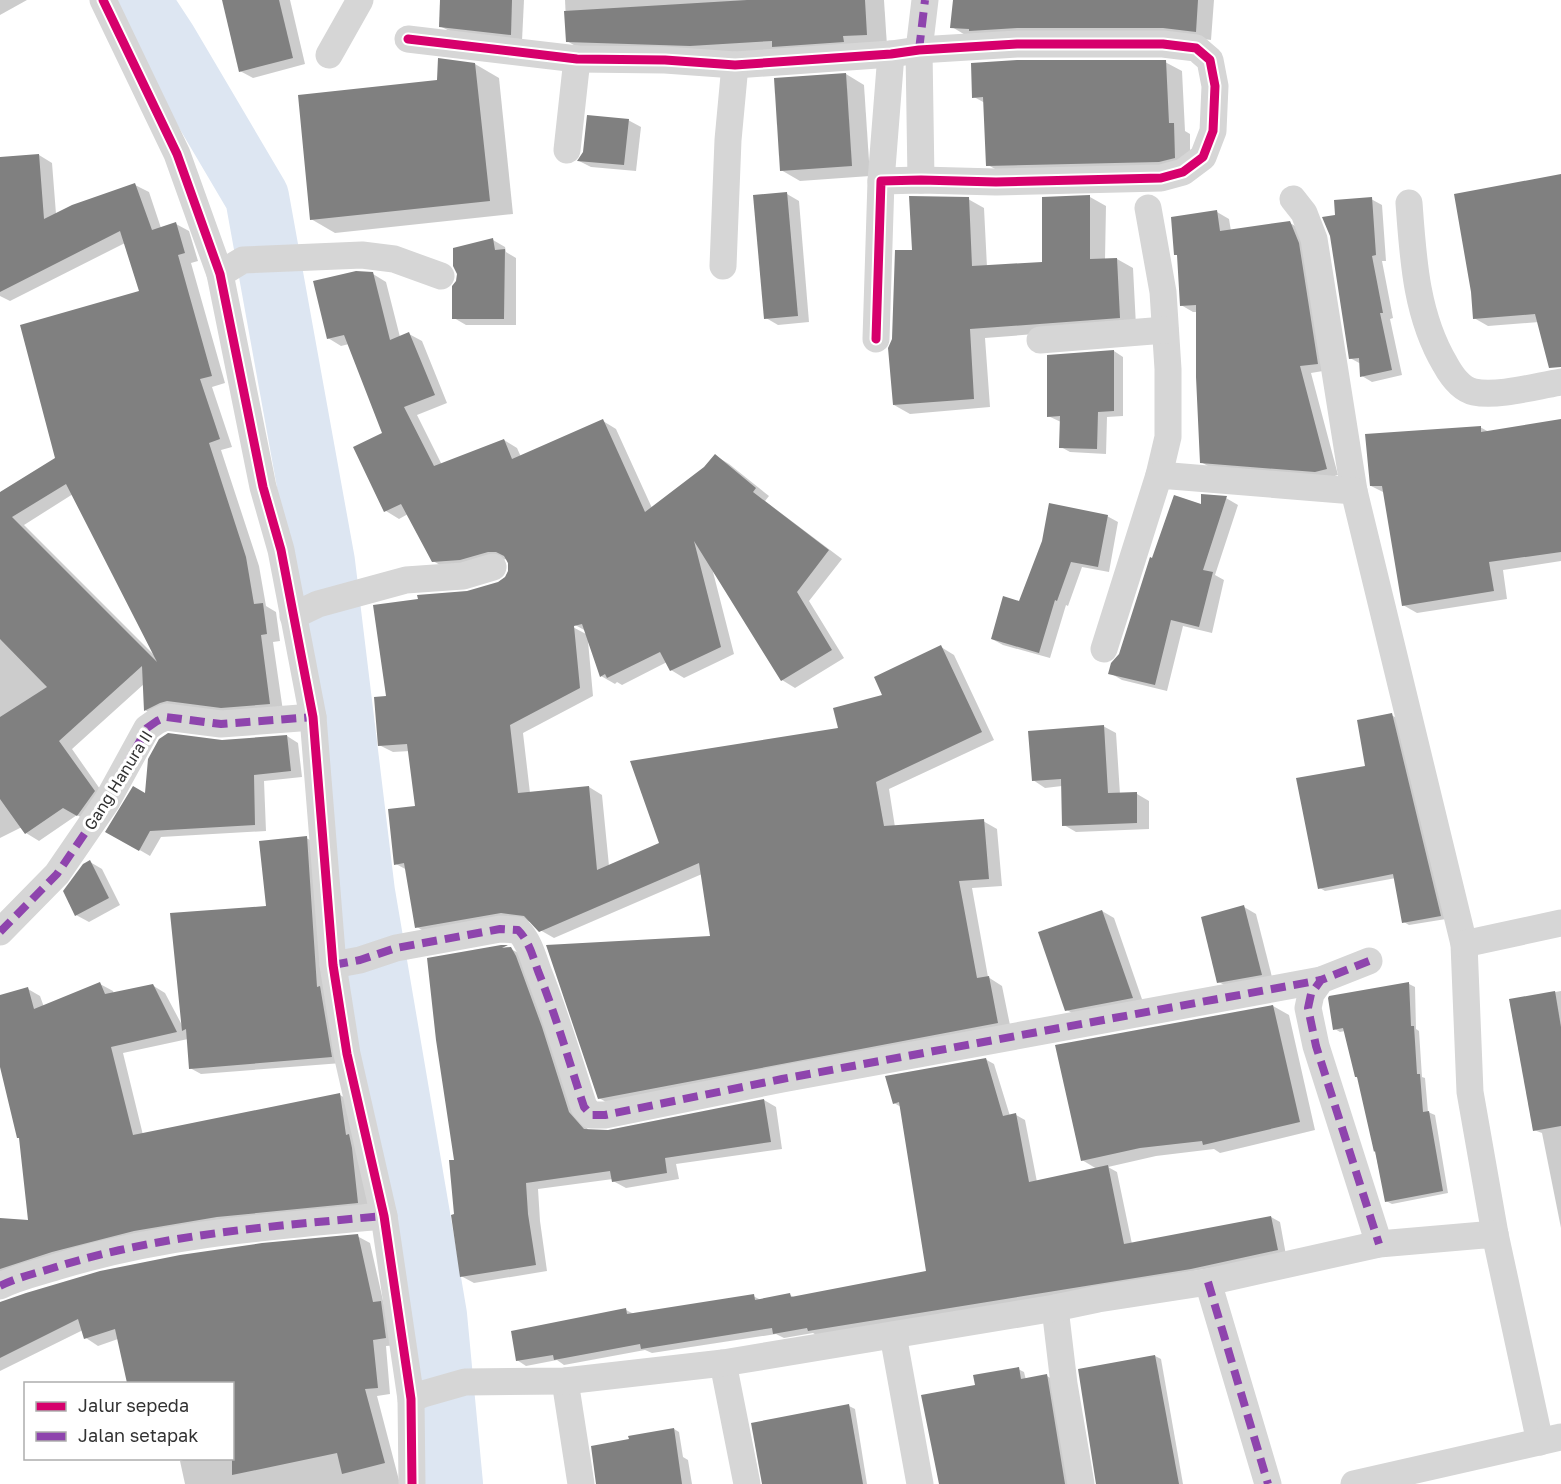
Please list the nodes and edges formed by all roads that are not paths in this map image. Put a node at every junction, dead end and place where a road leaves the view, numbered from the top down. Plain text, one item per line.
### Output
1 (103, 0) edge
2 (360, 0) edge
3 (925, 0) edge
4 (408, 39) dead end
5 (919, 50) junction
6 (891, 54) junction
7 (329, 55) dead end
8 (577, 60) junction
9 (735, 65) junction
10 (567, 150) dead end
11 (921, 180) junction
12 (881, 181) junction
13 (1293, 200) dead end
14 (1409, 203) dead end
15 (1148, 208) dead end
16 (723, 266) dead end
17 (220, 274) junction
18 (441, 276) dead end
19 (1165, 330) junction
20 (876, 339) dead end
21 (1040, 340) dead end
22 (1561, 382) edge
23 (1159, 475) junction
24 (1354, 491) junction
25 (493, 567) dead end
26 (294, 616) junction
27 (1104, 649) dead end
28 (313, 717) junction
29 (1561, 924) edge
30 (0, 932) edge
31 (1464, 944) junction
32 (1369, 961) dead end
33 (333, 964) junction
34 (1321, 980) junction
35 (384, 1216) junction
36 (1495, 1234) junction
37 (1379, 1244) junction
38 (1208, 1282) junction
39 (0, 1286) edge
40 (1055, 1308) junction
41 (894, 1335) junction
42 (723, 1363) junction
43 (565, 1381) junction
44 (417, 1396) junction
45 (1551, 1440) edge
46 (412, 1484) edge
47 (581, 1484) edge
48 (747, 1484) edge
49 (920, 1484) edge
50 (1081, 1484) edge
51 (1268, 1484) edge
52 (1354, 1484) edge

1 - 17 street
2 - 7 street
3 - 5 street
4 - 8 street
5 - 6 street
5 - 11 street
5 - 11 street
6 - 9 street
6 - 12 street
8 - 9 street
8 - 10 street
9 - 16 street
11 - 12 street
12 - 20 street
13 - 24 street
14 - 22 street
15 - 19 street
17 - 18 street
17 - 26 street
19 - 21 street
19 - 23 street
23 - 24 street
23 - 27 street
24 - 31 street
25 - 26 street
26 - 28 street
28 - 30 street, Gang Hanura II
28 - 33 street
29 - 31 street
31 - 36 street
32 - 34 street
33 - 34 street
33 - 35 street
34 - 37 street
35 - 39 street
35 - 44 street
36 - 37 street
36 - 45 street
37 - 38 street
38 - 40 street
38 - 51 street
40 - 41 street
40 - 50 street
41 - 42 street
41 - 49 street
42 - 43 street
42 - 48 street
43 - 44 street
43 - 47 street
44 - 46 street
45 - 52 street

